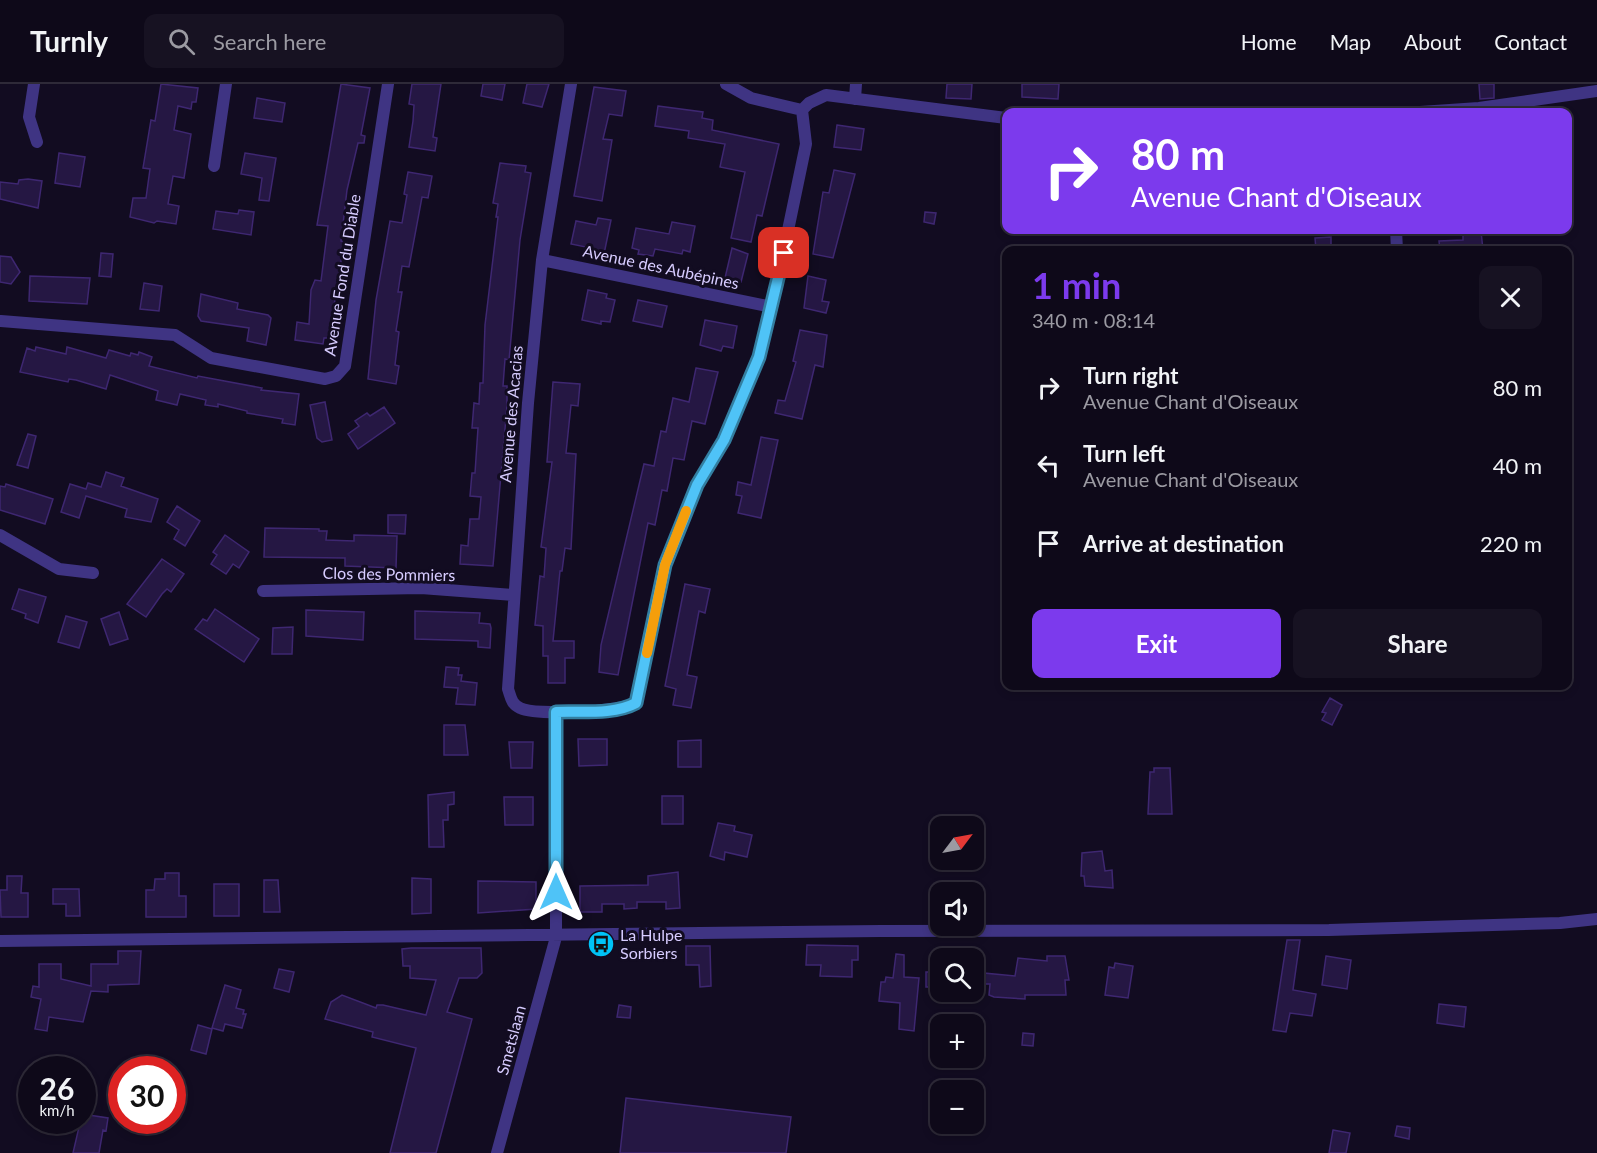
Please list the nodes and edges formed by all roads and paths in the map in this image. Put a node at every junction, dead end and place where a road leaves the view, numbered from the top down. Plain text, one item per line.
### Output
1 (34, 84) edge
2 (225, 84) edge
3 (388, 84) edge
4 (571, 84) edge
5 (726, 84) edge
6 (856, 84) edge
7 (1597, 91) edge
8 (855, 99) junction
9 (1479, 108) edge
10 (802, 110) junction
11 (1002, 117) edge
12 (37, 142) dead end
13 (214, 166) dead end
14 (542, 260) junction
15 (772, 307) junction
16 (1, 321) edge
17 (0, 535) edge
18 (93, 573) dead end
19 (263, 591) dead end
20 (514, 595) junction
21 (556, 712) junction
22 (1597, 919) edge
23 (556, 937) junction
24 (0, 941) edge
25 (497, 1153) edge

1 - 12 street
2 - 13 street
3 - 16 street, Avenue Fond du Diable
4 - 14 street, Avenue des Acacias
5 - 10 street
6 - 8 street
7 - 9 street
8 - 10 street
8 - 11 street
10 - 15 street
14 - 15 street, Avenue des Aubépines
14 - 20 street, Avenue des Acacias
15 - 21 street
17 - 18 street
19 - 20 street, Clos des Pommiers
20 - 21 street, Avenue des Acacias
21 - 23 street, Smetslaan
22 - 23 street
23 - 24 street
23 - 25 street, Smetslaan

